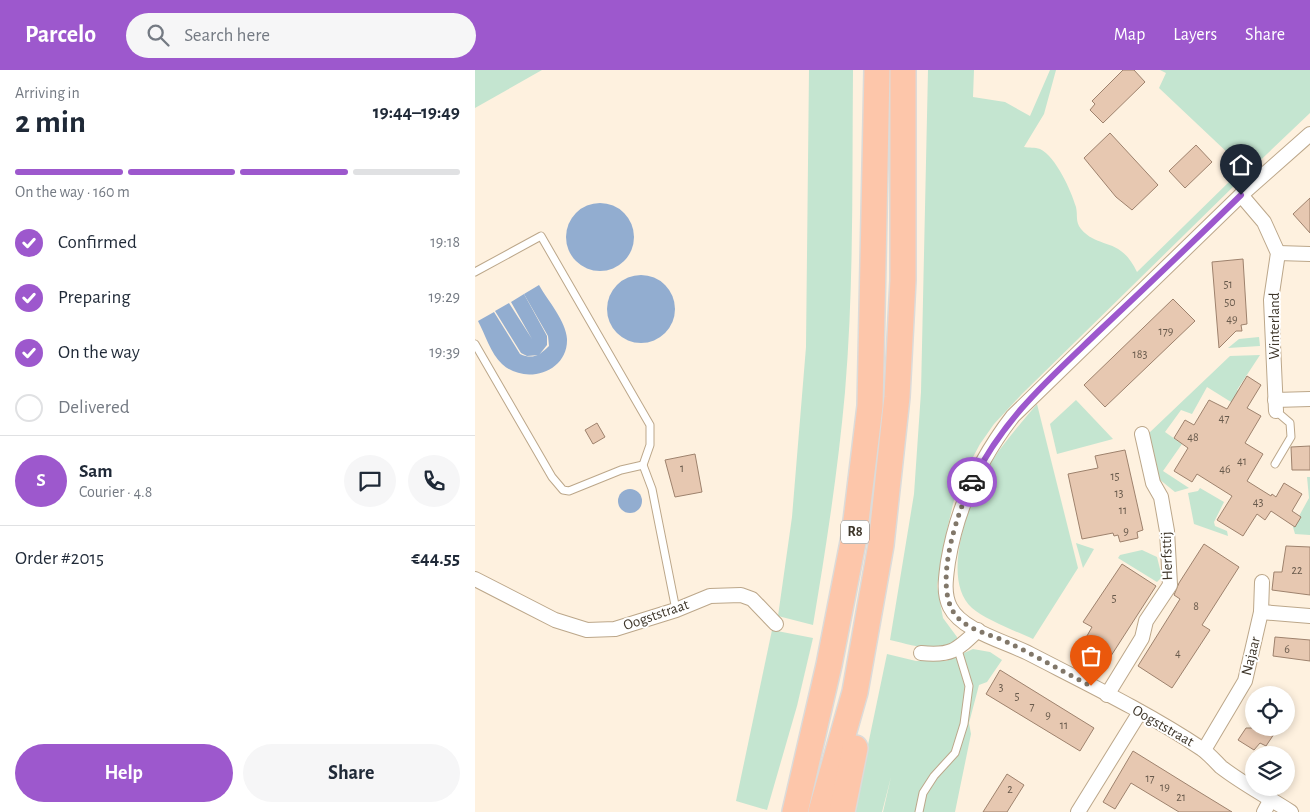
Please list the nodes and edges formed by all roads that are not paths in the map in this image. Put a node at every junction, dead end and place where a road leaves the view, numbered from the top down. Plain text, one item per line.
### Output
1 (877, 70) edge
2 (903, 70) edge
3 (1310, 134) edge
4 (1241, 195) junction
5 (1278, 253) junction
6 (1310, 254) edge
7 (475, 272) edge
8 (475, 344) edge
9 (1310, 399) edge
10 (1276, 405) junction
11 (1142, 434) dead end
12 (1275, 464) dead end
13 (643, 465) junction
14 (475, 579) edge
15 (1262, 582) dead end
16 (676, 610) junction
17 (1261, 612) junction
18 (1310, 616) edge
19 (776, 624) dead end
20 (978, 630) junction
21 (958, 650) junction
22 (921, 653) dead end
23 (855, 692) junction
24 (1107, 695) junction
25 (1141, 712) junction
26 (1204, 750) junction
27 (1271, 799) junction
28 (796, 807) edge
29 (821, 812) edge
30 (842, 812) edge
31 (919, 812) edge
32 (1078, 812) edge
33 (1264, 812) edge
34 (1291, 812) edge

1 - 28 highway, R8
2 - 23 highway, R8
3 - 4 street, Oogststraat
4 - 5 street
4 - 20 street, Oogststraat
5 - 6 street
5 - 10 street, Winterland
7 - 13 lane
8 - 13 lane
9 - 10 street
10 - 12 lane
11 - 24 street, Herfsttij
13 - 16 lane
14 - 16 street, Oogststraat
15 - 17 street, Najaar
16 - 19 street, Oogststraat
17 - 18 street
17 - 26 street, Najaar
20 - 21 street
20 - 24 street, Oogststraat
21 - 22 street
21 - 31 lane
23 - 29 highway, R8
23 - 30 highway
24 - 25 street, Oogststraat
25 - 26 street, Oogststraat
25 - 32 street
26 - 27 street, Oogststraat
27 - 33 street
27 - 34 street, Oogststraat

